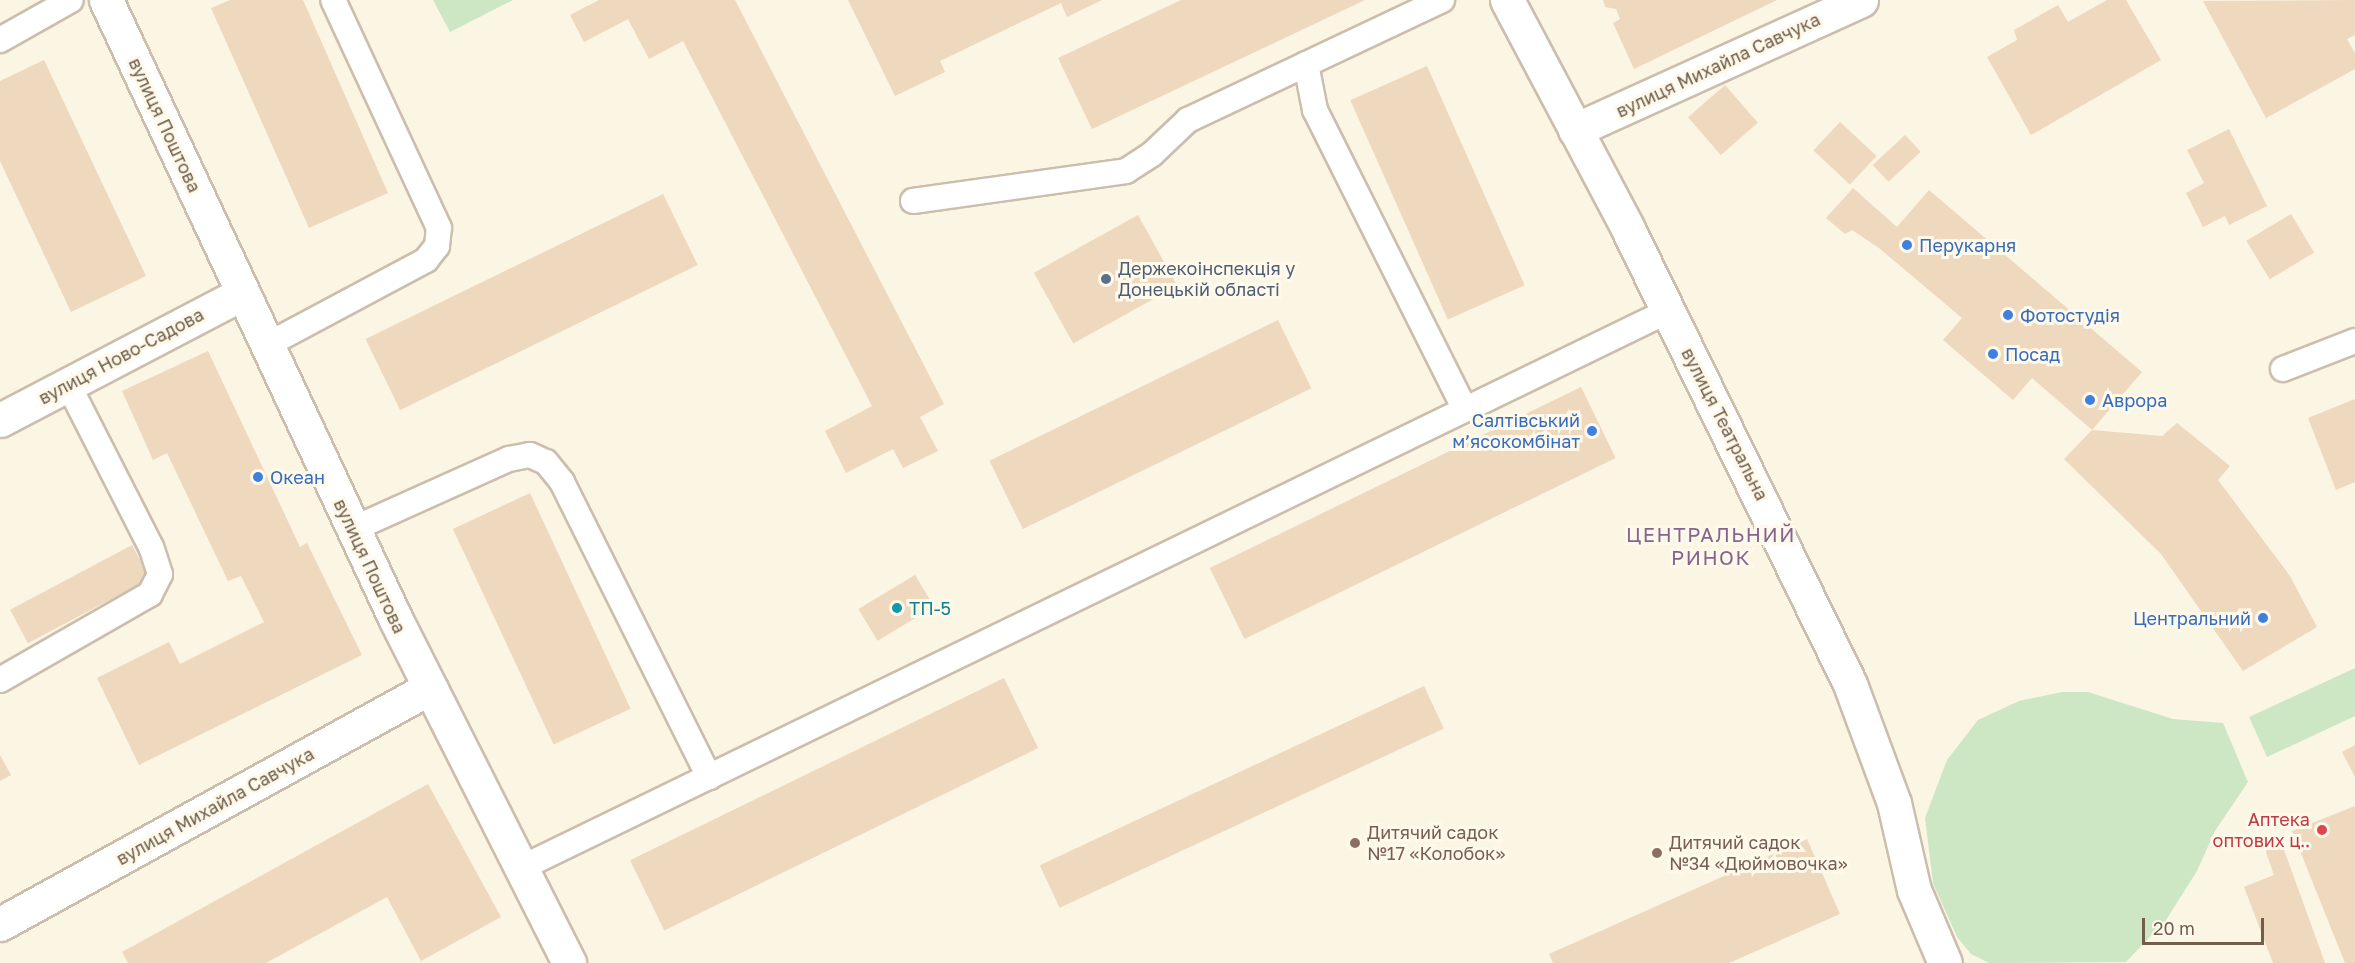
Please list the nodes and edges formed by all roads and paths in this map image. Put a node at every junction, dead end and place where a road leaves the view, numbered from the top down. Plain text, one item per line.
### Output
1 (71, 0) edge
2 (106, 0) edge
3 (333, 0) edge
4 (1442, 0) edge
5 (1507, 0) edge
6 (1861, 0) edge
7 (0, 40) edge
8 (1306, 64) junction
9 (1575, 130) junction
10 (913, 201) dead end
11 (243, 293) junction
12 (1668, 311) junction
13 (2355, 341) edge
14 (267, 345) junction
15 (2283, 369) dead end
16 (68, 384) junction
17 (1465, 410) junction
18 (0, 420) edge
19 (353, 529) junction
20 (0, 680) edge
21 (430, 688) junction
22 (709, 777) junction
23 (521, 868) junction
24 (0, 924) edge
25 (569, 963) edge
26 (1945, 963) edge

1 - 7 lane
2 - 11 street, вулиця Поштова
3 - 14 lane
4 - 8 lane
5 - 9 street, вулиця Театральна
6 - 9 street, вулиця Михайла Савчука
8 - 10 lane
8 - 17 lane
9 - 12 street, вулиця Театральна
11 - 14 street, вулиця Поштова
11 - 16 street, вулиця Ново-Садова
12 - 17 lane
12 - 26 street, вулиця Театральна
13 - 15 lane
14 - 19 street, вулиця Поштова
16 - 18 street, вулиця Ново-Садова
16 - 20 lane
17 - 22 lane
19 - 21 street, вулиця Поштова
19 - 22 lane
21 - 23 street, вулиця Поштова
21 - 24 street, вулиця Михайла Савчука
22 - 23 lane
23 - 25 street, вулиця Поштова

